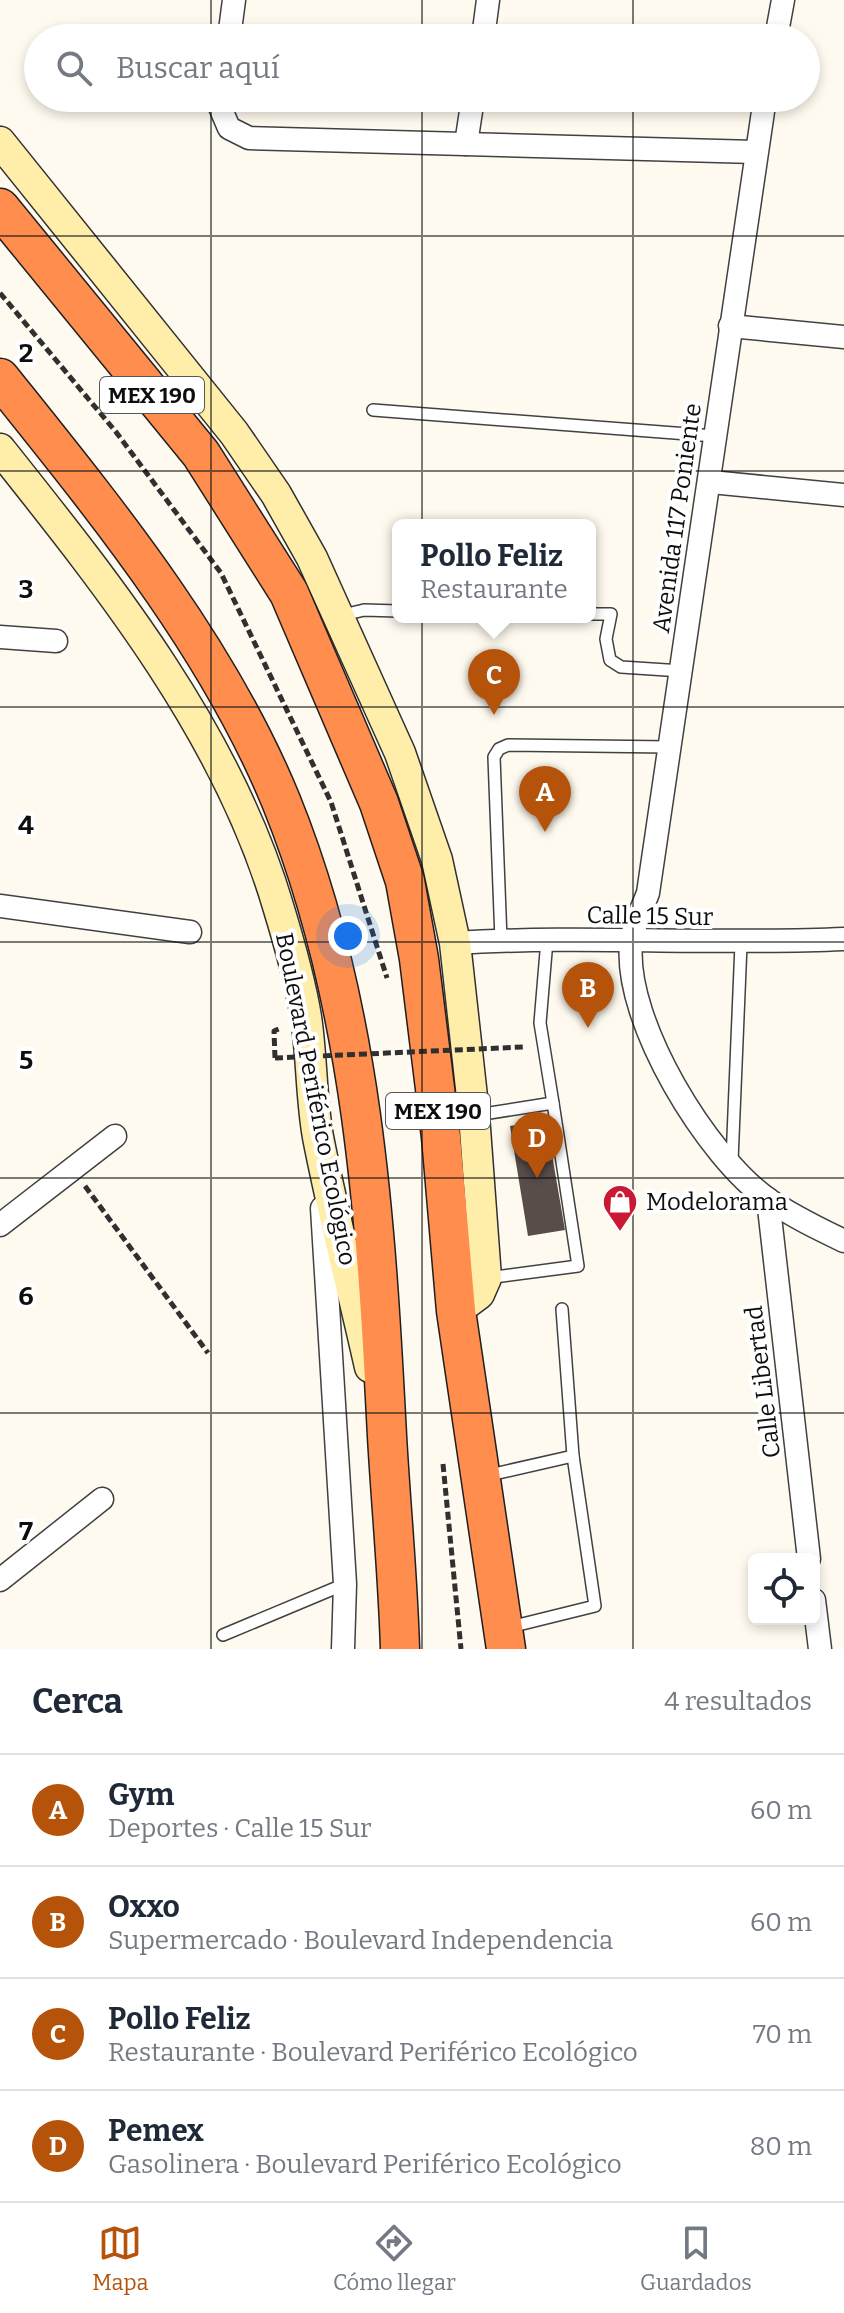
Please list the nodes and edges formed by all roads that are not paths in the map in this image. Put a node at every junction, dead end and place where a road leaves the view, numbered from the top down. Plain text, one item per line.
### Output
1 (234, 0) edge
2 (488, 0) edge
3 (783, 0) edge
4 (231, 24) edge
5 (485, 24) edge
6 (779, 24) edge
7 (222, 112) edge
8 (471, 112) edge
9 (762, 112) edge
10 (0, 142) edge
11 (466, 144) junction
12 (755, 152) junction
13 (0, 208) edge
14 (730, 326) junction
15 (844, 337) edge
16 (0, 378) edge
17 (373, 410) dead end
18 (714, 436) junction
19 (0, 449) edge
20 (711, 482) junction
21 (844, 495) edge
22 (392, 611) edge
23 (596, 614) edge
24 (339, 616) junction
25 (0, 637) edge
26 (56, 641) dead end
27 (682, 671) junction
28 (671, 747) junction
29 (0, 906) edge
30 (190, 932) dead end
31 (844, 939) edge
32 (501, 940) junction
33 (547, 940) junction
34 (455, 943) junction
35 (631, 943) junction
36 (741, 944) junction
37 (553, 1103) junction
38 (474, 1115) junction
39 (318, 1135) junction
40 (115, 1136) dead end
41 (732, 1166) junction
42 (768, 1199) junction
43 (0, 1225) edge
44 (844, 1241) edge
45 (486, 1278) junction
46 (562, 1309) dead end
47 (456, 1311) junction
48 (387, 1442) junction
49 (573, 1456) junction
50 (480, 1477) junction
51 (102, 1499) dead end
52 (808, 1553) edge
53 (0, 1580) edge
54 (345, 1584) junction
55 (817, 1625) edge
56 (223, 1635) dead end
57 (504, 1639) edge
58 (343, 1649) edge
59 (400, 1649) edge
60 (820, 1649) edge

1 - 4 street
2 - 5 street
3 - 6 street
7 - 11 street
8 - 11 street
9 - 12 street, Avenida 117 Poniente
10 - 24 street
11 - 12 street
12 - 14 street, Avenida 117 Poniente
13 - 47 highway, MEX 190
14 - 15 street
14 - 18 street, Avenida 117 Poniente
16 - 48 highway, Boulevard Periférico Ecológico / MEX 190
17 - 18 lane
18 - 20 street, Avenida 117 Poniente
19 - 39 street, Boulevard Periférico Ecológico
20 - 21 street
20 - 27 street, Avenida 117 Poniente
22 - 24 lane
23 - 27 lane
24 - 34 street
25 - 26 street
27 - 28 street, Avenida 117 Poniente
28 - 32 lane
28 - 35 street, Avenida 117 Poniente
29 - 30 street
31 - 36 street, Calle 15 Sur
32 - 33 street, Calle 15 Sur
32 - 34 street, Calle 15 Sur
33 - 35 street, Calle 15 Sur
33 - 37 lane
34 - 38 street
35 - 36 street, Calle 15 Sur
35 - 41 street
36 - 41 lane
37 - 38 lane
37 - 45 lane
38 - 45 street
39 - 48 street, Boulevard Periférico Ecológico
39 - 54 street
40 - 43 street
41 - 42 street
42 - 44 street
42 - 52 street, Calle Libertad
45 - 47 street
46 - 49 lane
47 - 50 highway, MEX 190
48 - 59 highway, Boulevard Periférico Ecológico / MEX 190
49 - 50 lane
49 - 57 lane
50 - 57 highway, MEX 190
51 - 53 street
54 - 56 lane
54 - 58 street
55 - 60 street

